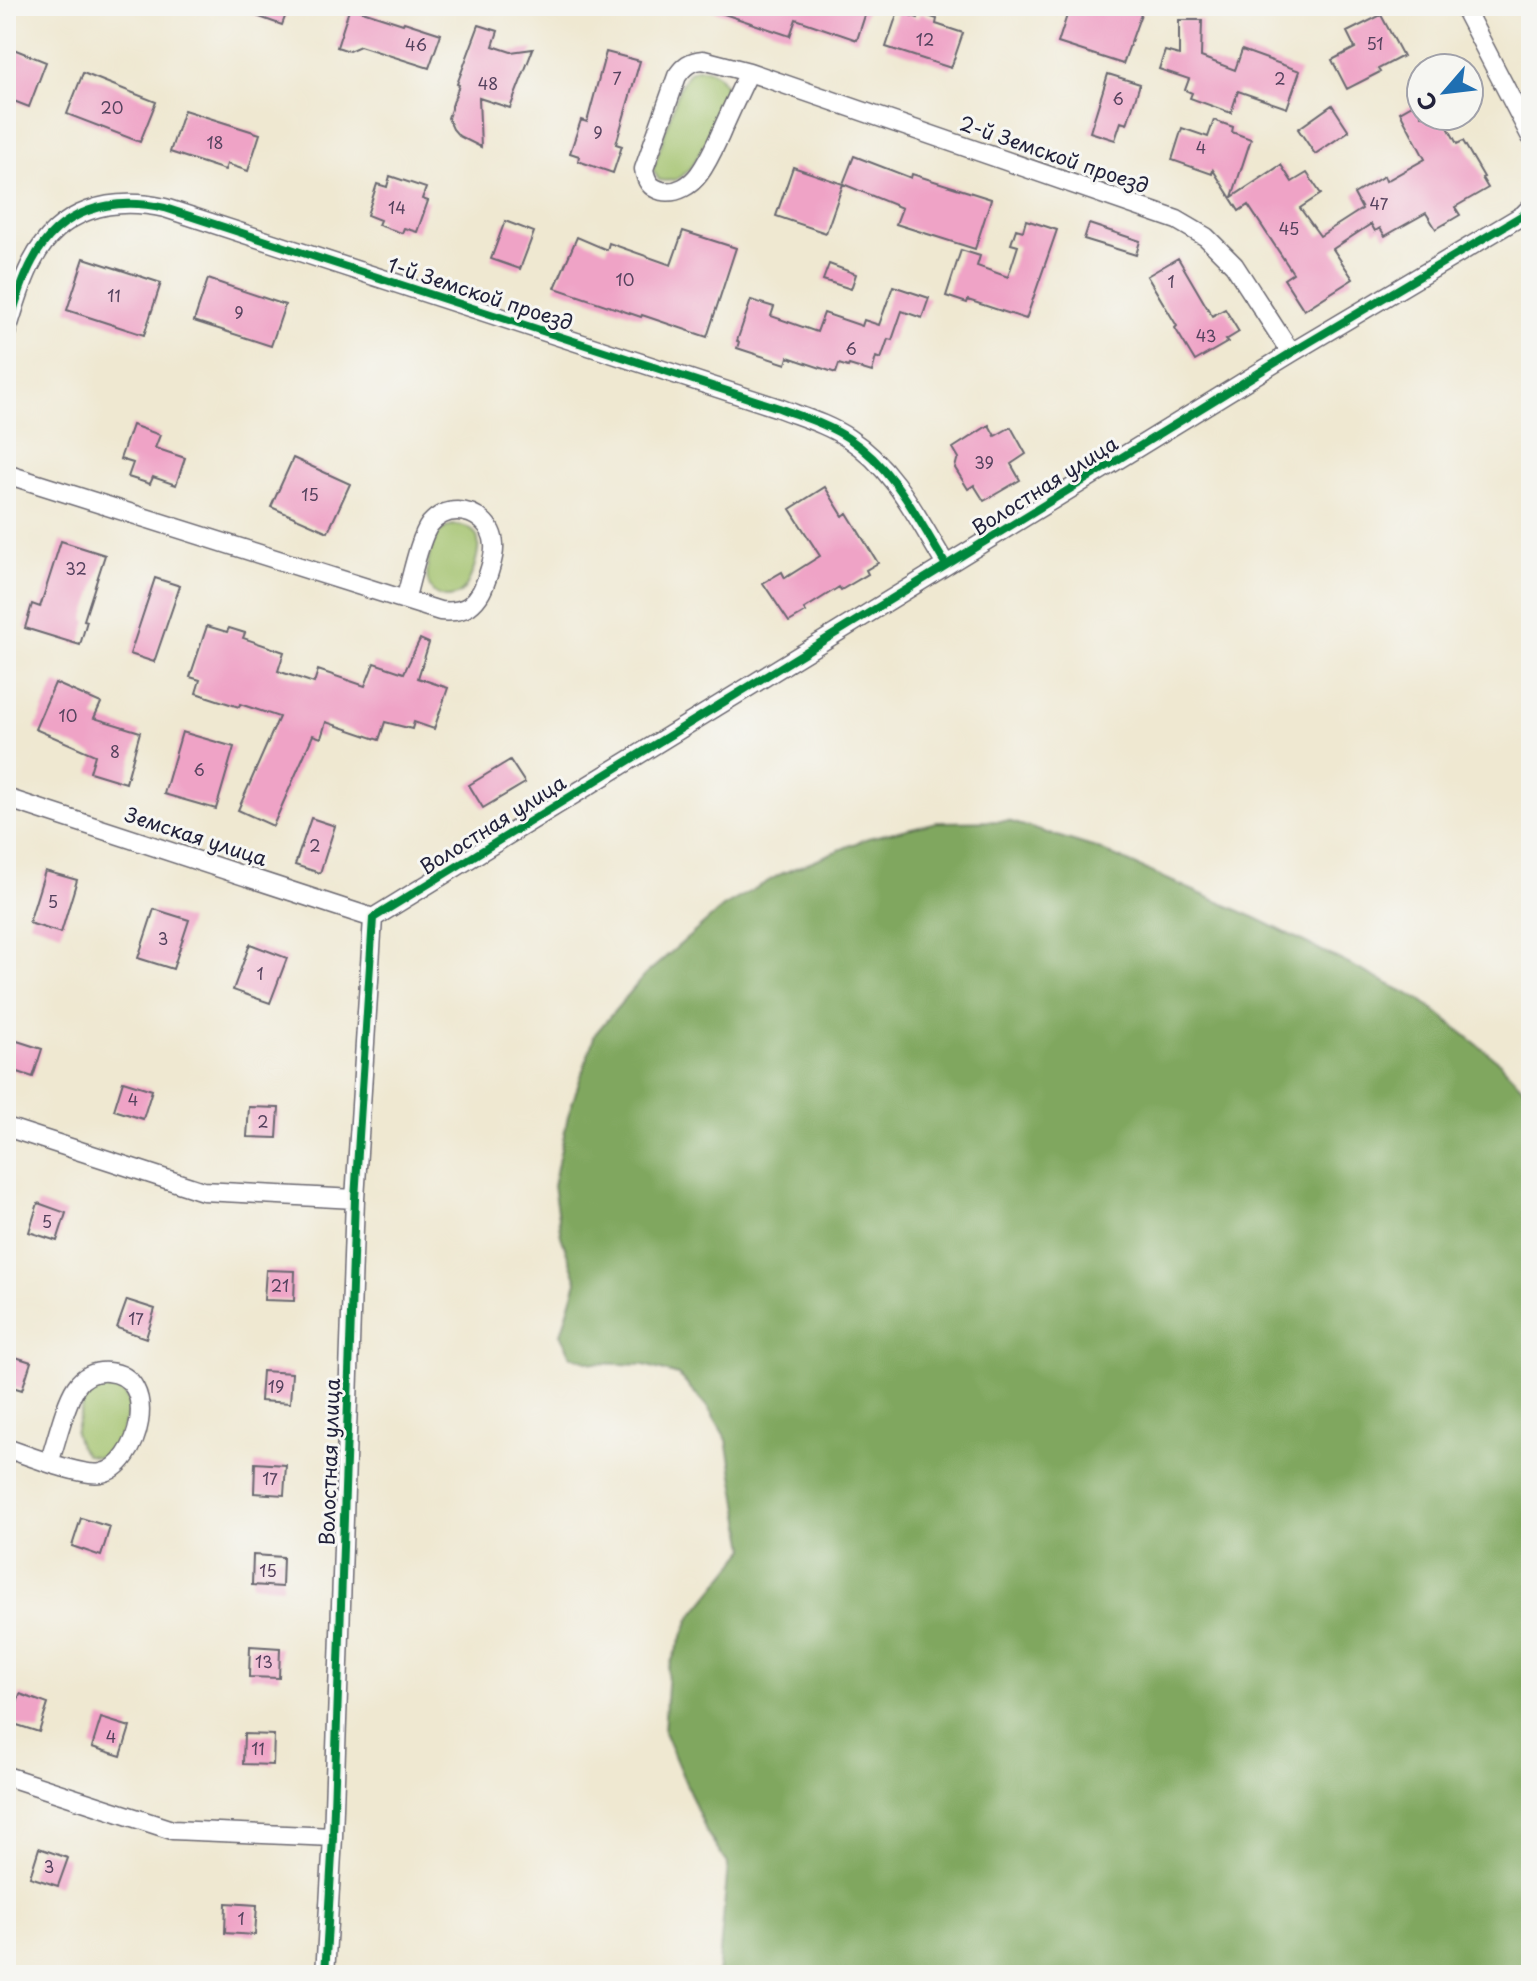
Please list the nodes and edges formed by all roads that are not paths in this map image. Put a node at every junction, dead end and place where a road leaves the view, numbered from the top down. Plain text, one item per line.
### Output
1 (1463, 6) edge
2 (749, 72) junction
3 (1531, 137) edge
4 (1531, 207) edge
5 (6, 333) edge
6 (1291, 353) junction
7 (6, 474) edge
8 (946, 565) junction
9 (405, 600) junction
10 (6, 798) edge
11 (373, 918) junction
12 (6, 1127) edge
13 (355, 1199) junction
14 (6, 1448) edge
15 (49, 1463) junction
16 (6, 1776) edge
17 (333, 1837) junction
18 (325, 1975) edge

1 - 3 street
2 - 2 street, 2-й Земской проезд
2 - 6 street, 2-й Земской проезд
4 - 6 street, Волостная улица
5 - 8 street, 1-й Земской проезд
6 - 8 street, Волостная улица
7 - 9 street
8 - 11 street, Волостная улица
9 - 9 street
10 - 11 street, Земская улица
11 - 13 street, Волостная улица
12 - 13 street
13 - 17 street, Волостная улица
14 - 15 street
15 - 15 street
16 - 17 street
17 - 18 street, Волостная улица

